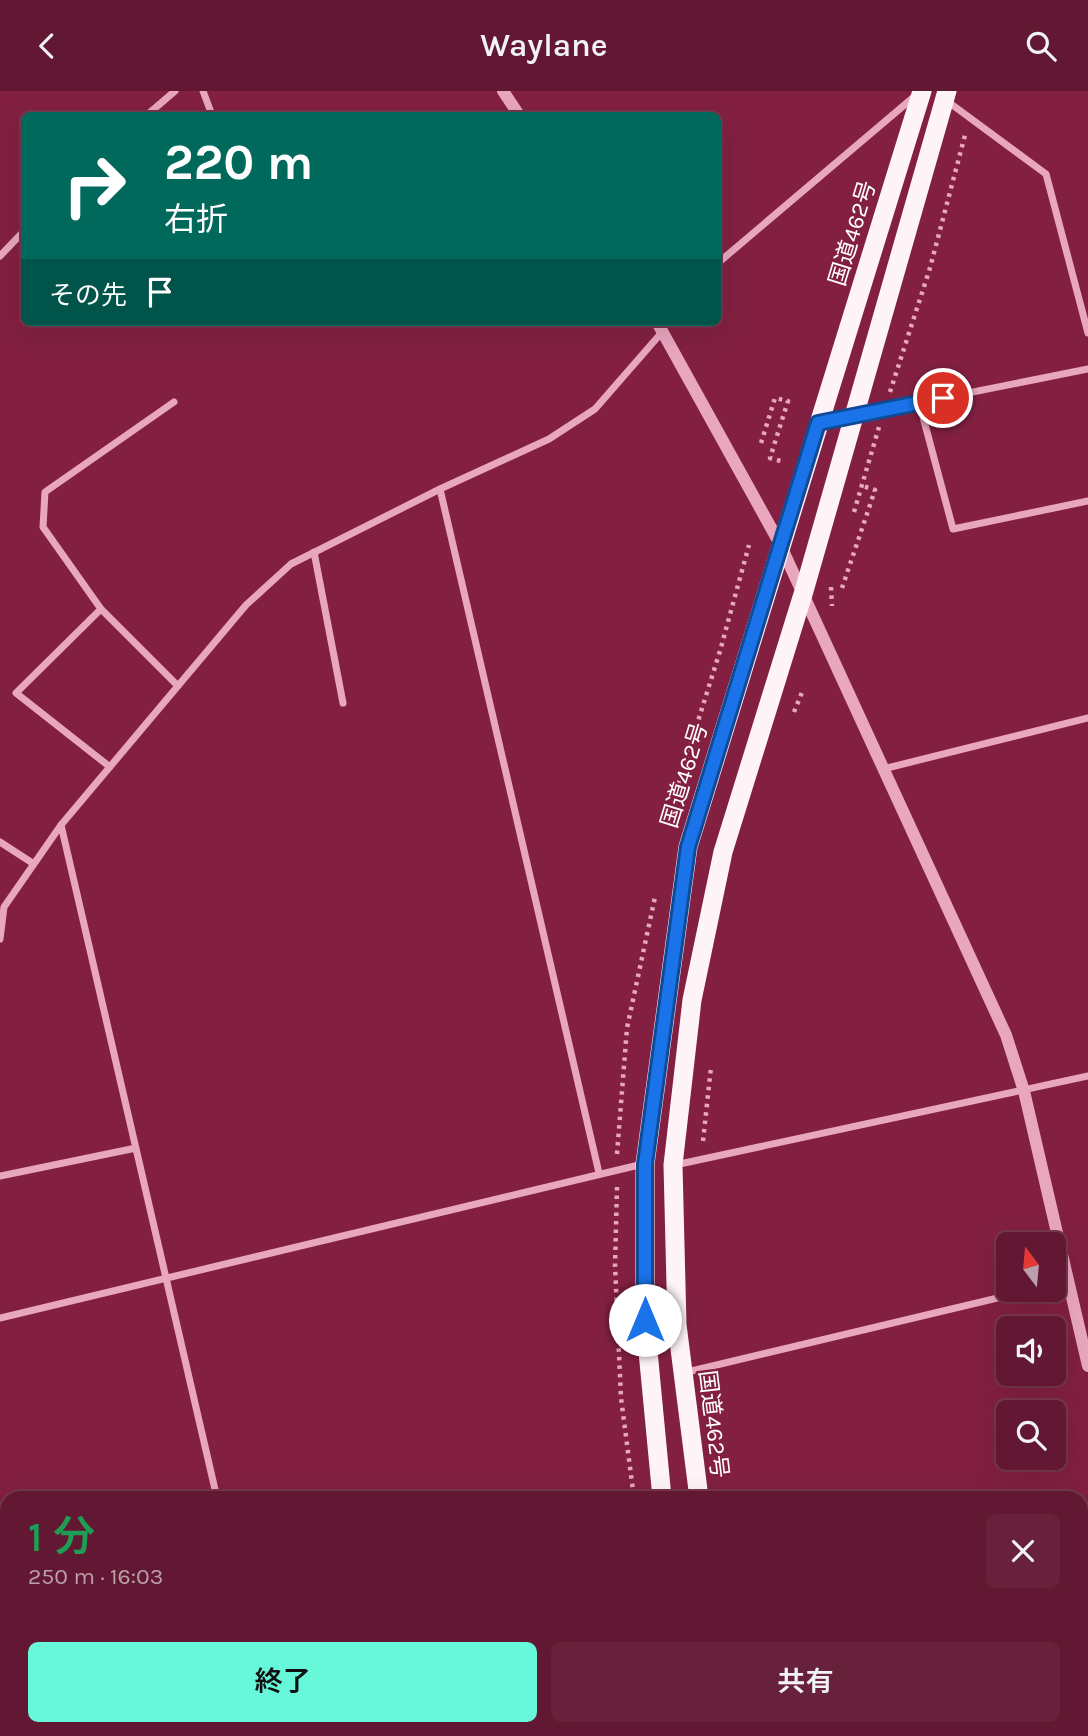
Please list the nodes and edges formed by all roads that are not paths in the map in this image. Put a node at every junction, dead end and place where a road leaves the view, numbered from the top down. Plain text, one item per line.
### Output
1 (175, 91) edge
2 (203, 91) edge
3 (503, 91) edge
4 (921, 91) edge
5 (946, 95) edge
6 (150, 112) edge
7 (211, 112) edge
8 (517, 112) edge
9 (21, 234) edge
10 (0, 256) edge
11 (721, 260) edge
12 (660, 326) edge
13 (1088, 333) edge
14 (1088, 369) edge
15 (174, 402) dead end
16 (919, 402) junction
17 (854, 415) junction
18 (818, 423) junction
19 (440, 489) junction
20 (1088, 501) edge
21 (780, 544) junction
22 (314, 552) junction
23 (804, 591) junction
24 (101, 609) junction
25 (178, 686) junction
26 (343, 703) dead end
27 (1088, 718) edge
28 (110, 768) junction
29 (883, 769) junction
30 (61, 825) junction
31 (0, 842) edge
32 (34, 864) junction
33 (0, 939) edge
34 (1088, 1076) edge
35 (1024, 1091) junction
36 (136, 1148) junction
37 (645, 1164) junction
38 (673, 1165) junction
39 (598, 1173) junction
40 (0, 1176) edge
41 (166, 1277) junction
42 (1069, 1280) junction
43 (1066, 1281) edge
44 (996, 1298) edge
45 (0, 1318) edge
46 (1088, 1366) edge
47 (683, 1374) junction
48 (216, 1491) edge
49 (662, 1491) edge
50 (698, 1491) edge

1 - 6 street
2 - 7 street
3 - 8 street
4 - 11 street
4 - 18 highway, 国道462号
5 - 13 street
5 - 17 highway, 国道462号
9 - 10 street
12 - 19 street
12 - 21 street
14 - 16 street
15 - 24 street
16 - 17 street
16 - 20 street
17 - 18 street
17 - 23 highway, 国道462号
18 - 21 highway, 国道462号
19 - 22 street
19 - 39 street
21 - 23 street
21 - 37 highway, 国道462号
22 - 25 street
22 - 26 street
23 - 29 street
23 - 38 highway, 国道462号
24 - 25 street
24 - 28 street
25 - 28 street
27 - 29 street
28 - 30 street
29 - 35 street
30 - 32 street
30 - 36 street
31 - 32 street
32 - 33 street
34 - 35 street
35 - 38 street
35 - 42 street
36 - 40 street
36 - 41 street
37 - 39 street
37 - 49 highway, 国道462号
38 - 47 highway, 国道462号
39 - 41 street
41 - 45 street
41 - 48 street
42 - 43 street
42 - 46 street
44 - 47 street
47 - 50 highway, 国道462号

